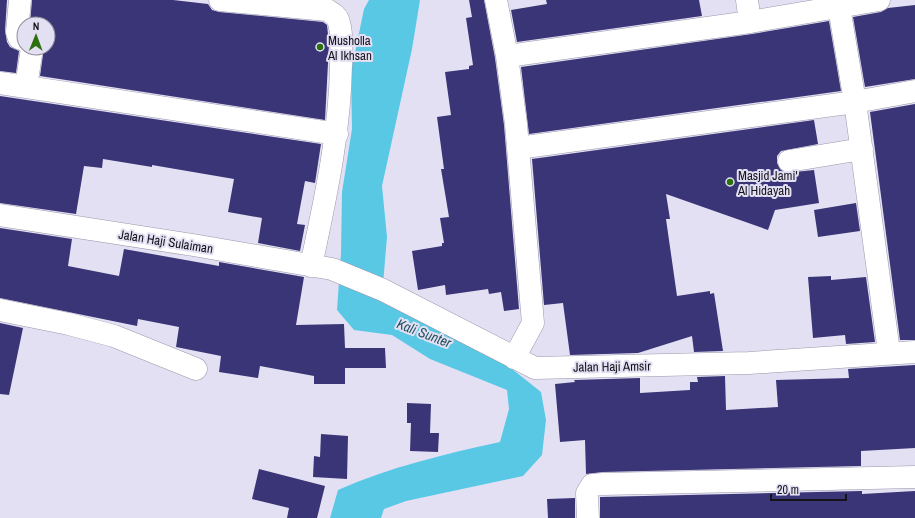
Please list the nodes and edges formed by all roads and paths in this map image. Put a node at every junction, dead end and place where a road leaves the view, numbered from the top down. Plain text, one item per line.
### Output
1 (20, 0) edge
2 (220, 0) edge
3 (496, 0) edge
4 (747, 0) edge
5 (879, 0) edge
6 (839, 8) junction
7 (18, 16) edge
8 (750, 22) junction
9 (31, 56) edge
10 (507, 56) junction
11 (0, 84) edge
12 (26, 87) junction
13 (915, 91) edge
14 (855, 102) junction
15 (337, 134) junction
16 (518, 148) junction
17 (862, 149) junction
18 (789, 161) dead end
19 (0, 215) edge
20 (322, 268) junction
21 (0, 310) edge
22 (889, 352) junction
23 (915, 352) edge
24 (514, 358) junction
25 (196, 369) dead end
26 (915, 478) edge
27 (588, 518) edge

1 - 7 street
2 - 15 street
3 - 10 street
4 - 8 street
5 - 6 street
6 - 8 street
6 - 14 street
8 - 10 street
9 - 12 street
10 - 16 street
11 - 12 street
12 - 15 street
13 - 14 street
14 - 16 street
14 - 17 street
15 - 20 street
16 - 24 street
17 - 18 street
17 - 22 street
19 - 20 street, Jalan Haji Sulaiman
20 - 24 street, Jalan Haji Amsir
21 - 25 street
22 - 23 street, Jalan Haji Amsir
22 - 24 street, Jalan Haji Amsir
26 - 27 street

